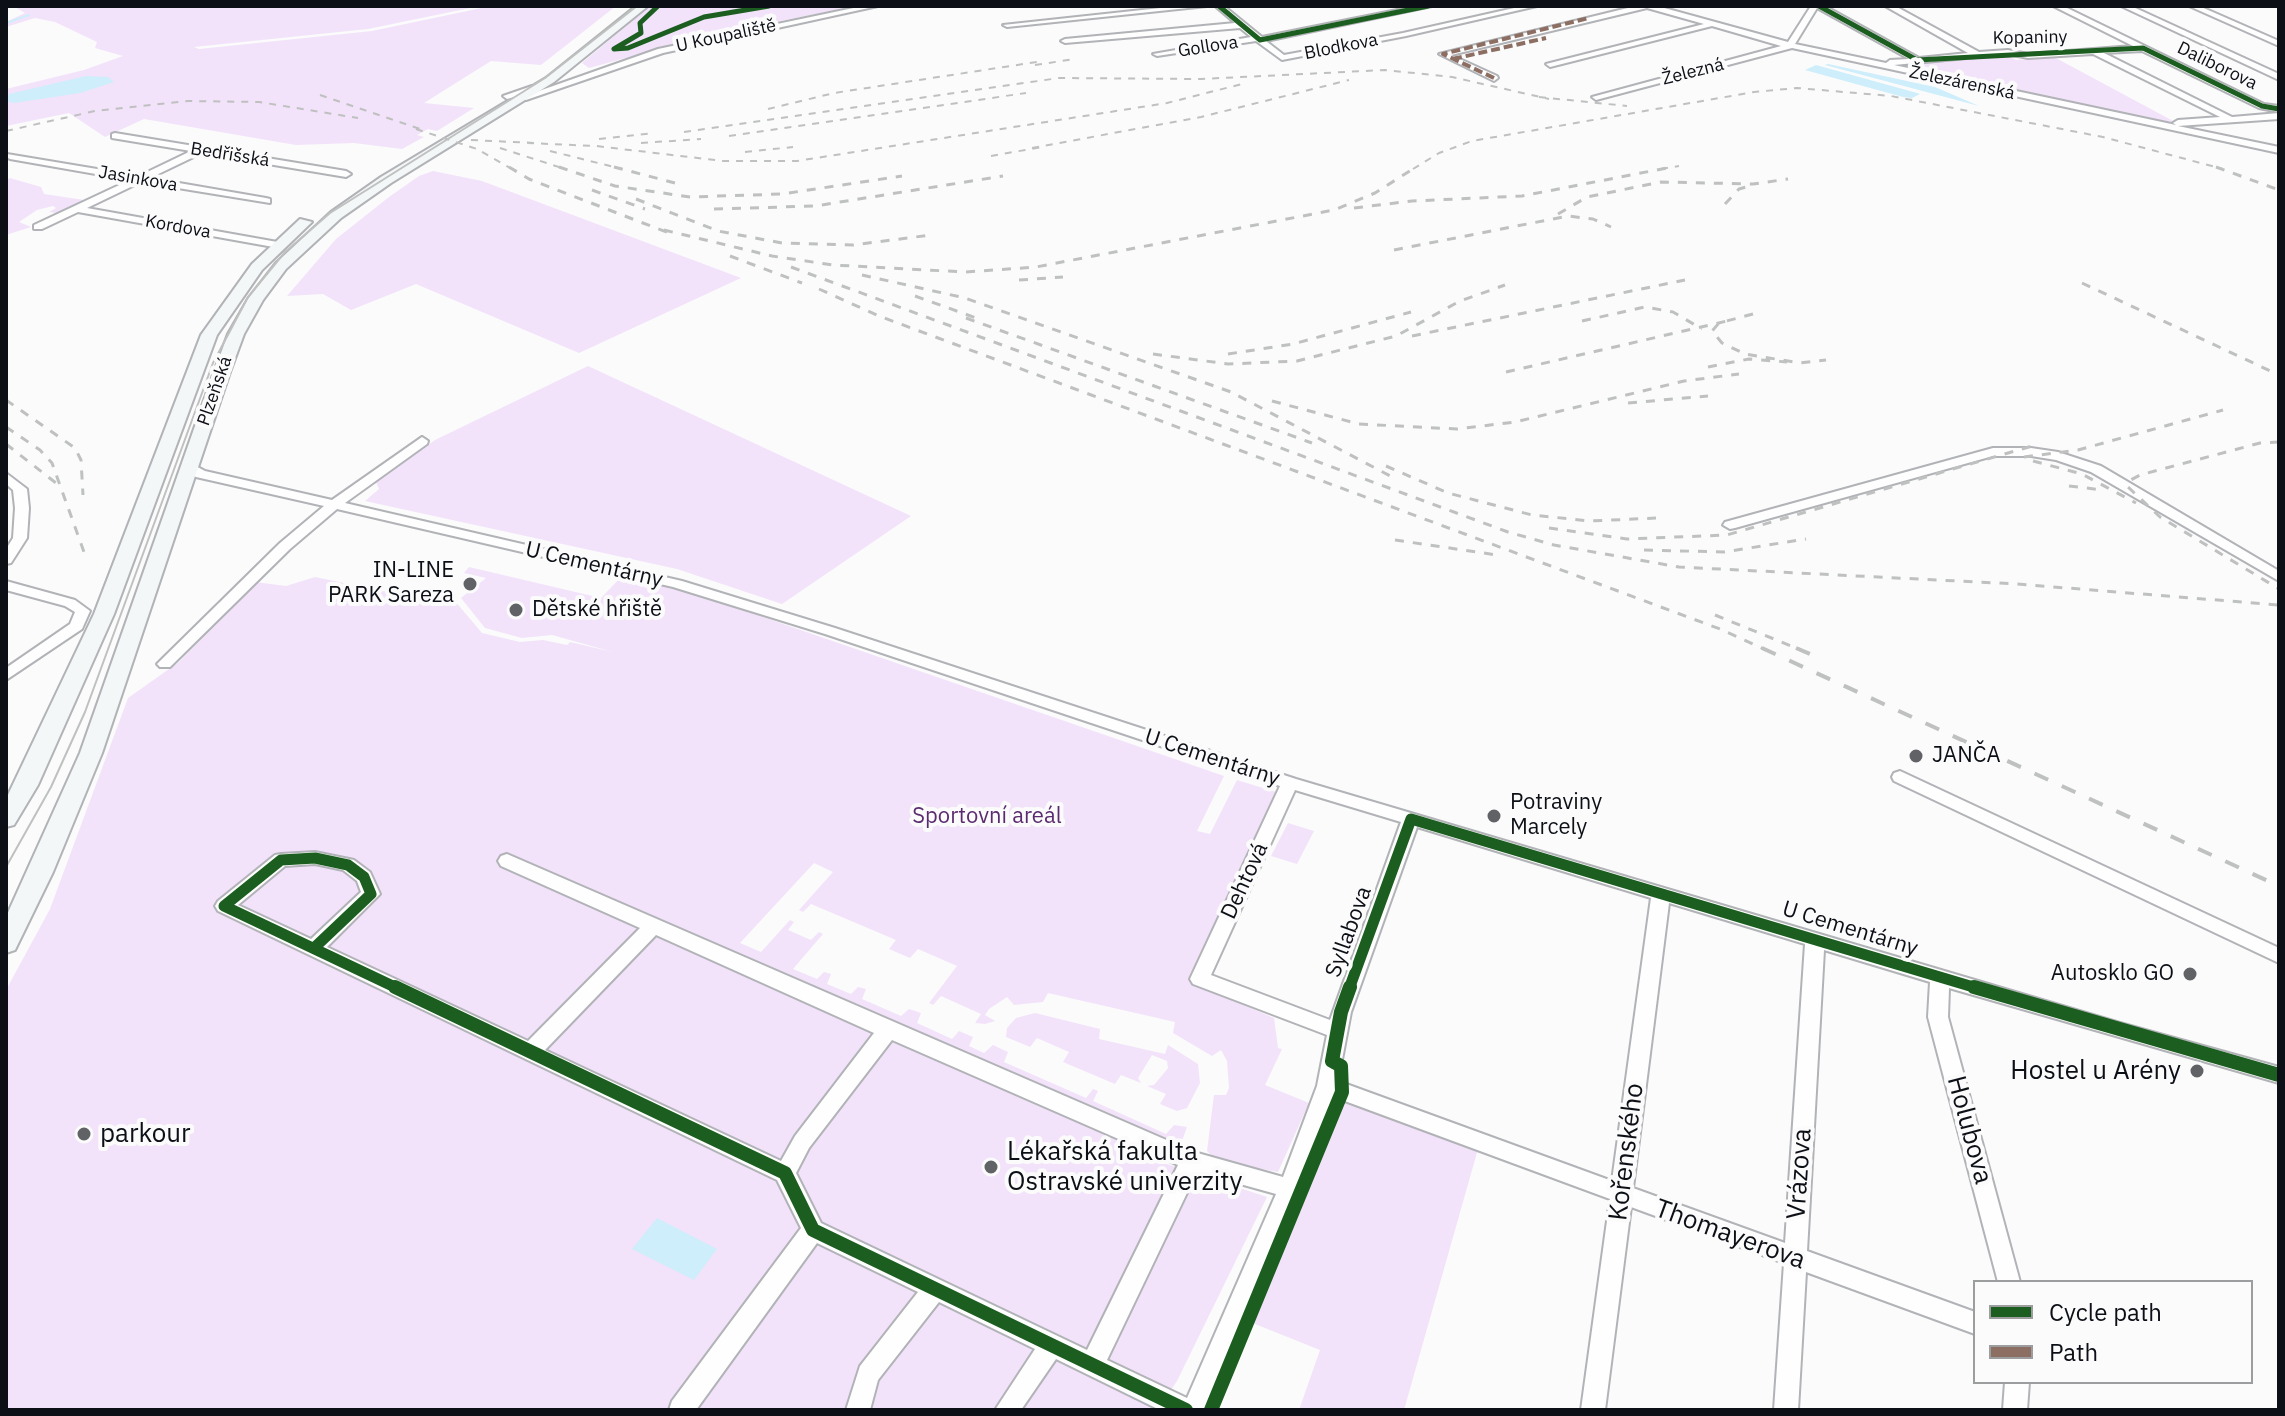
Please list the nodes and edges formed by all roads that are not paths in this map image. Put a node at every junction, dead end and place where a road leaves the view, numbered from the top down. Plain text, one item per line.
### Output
1 (627, 6) edge
2 (643, 6) edge
3 (874, 6) edge
4 (1203, 6) edge
5 (1219, 6) edge
6 (1377, 6) edge
7 (1428, 6) edge
8 (1533, 6) edge
9 (1647, 6) edge
10 (1817, 6) edge
11 (1889, 6) edge
12 (2057, 6) edge
13 (2125, 6) edge
14 (2193, 6) edge
15 (1091, 7) edge
16 (1394, 13) junction
17 (1098, 16) junction
18 (1007, 25) dead end
19 (1242, 25) junction
20 (1711, 25) junction
21 (1553, 26) junction
22 (1112, 37) junction
23 (1259, 39) junction
24 (1499, 40) junction
25 (1065, 41) dead end
26 (2279, 44) edge
27 (1514, 46) junction
28 (1790, 46) junction
29 (2143, 48) junction
30 (2095, 52) junction
31 (1157, 54) dead end
32 (1978, 55) junction
33 (1450, 59) junction
34 (1917, 60) junction
35 (1550, 64) dead end
36 (1884, 66) junction
37 (559, 74) junction
38 (580, 76) junction
39 (2279, 77) edge
40 (1494, 78) dead end
41 (523, 94) junction
42 (1596, 97) dead end
43 (2279, 109) edge
44 (2279, 116) edge
45 (2230, 119) junction
46 (2178, 123) dead end
47 (115, 136) dead end
48 (201, 150) junction
49 (2279, 150) edge
50 (10, 156) dead end
51 (346, 174) dead end
52 (140, 179) junction
53 (266, 201) dead end
54 (77, 209) junction
55 (38, 227) dead end
56 (279, 245) junction
57 (422, 441) dead end
58 (190, 467) junction
59 (6, 477) edge
60 (334, 505) junction
61 (1730, 525) dead end
62 (6, 560) edge
63 (2279, 577) edge
64 (6, 585) edge
65 (165, 664) dead end
66 (6, 675) edge
67 (1900, 777) dead end
68 (1290, 783) junction
69 (26, 785) junction
70 (6, 796) edge
71 (6, 819) edge
72 (1411, 819) junction
73 (507, 861) dead end
74 (1661, 893) junction
75 (655, 925) junction
76 (1815, 939) junction
77 (6, 943) edge
78 (314, 948) junction
79 (2279, 956) edge
80 (1940, 976) junction
81 (888, 1030) junction
82 (1337, 1031) junction
83 (531, 1051) junction
84 (2279, 1075) edge
85 (1327, 1086) junction
86 (1191, 1161) junction
87 (785, 1173) junction
88 (1290, 1188) junction
89 (1622, 1195) junction
90 (813, 1230) junction
91 (1794, 1258) junction
92 (2008, 1280) edge
93 (935, 1289) junction
94 (1973, 1322) edge
95 (1052, 1345) junction
96 (1092, 1365) junction
97 (2017, 1384) edge
98 (681, 1410) edge
99 (858, 1410) edge
100 (1007, 1410) edge
101 (1186, 1410) edge
102 (1194, 1410) edge
103 (1593, 1410) edge
104 (1786, 1410) edge
105 (2015, 1410) edge

1 - 41 main road, Plzeňská
2 - 37 main road, Plzeňská
3 - 38 street, U Koupaliště
4 - 17 street
5 - 19 street
6 - 16 street
7 - 16 street, Gollova
8 - 23 street, Blodkova
9 - 20 street, Železárenská
9 - 21 street
10 - 28 street
10 - 34 street
11 - 32 street
12 - 29 street, Daliborova
13 - 39 street
14 - 26 street
15 - 17 street
16 - 23 street, Gollova
17 - 18 street
17 - 22 street
19 - 22 street
19 - 23 street
20 - 28 street, Železárenská
20 - 35 street
21 - 24 street
21 - 27 street
22 - 25 street
23 - 31 street, Gollova
24 - 27 street
24 - 33 street
27 - 33 street
28 - 36 street, Železárenská
28 - 42 street, Železná
29 - 30 street, Kopaniny
29 - 43 street, Daliborova
30 - 32 street, Kopaniny
30 - 45 street
32 - 34 street, Kopaniny
33 - 40 street
34 - 36 street, Kopaniny
36 - 49 street, Železárenská
37 - 38 street
37 - 41 main road, Plzeňská
38 - 41 street, U Koupaliště
38 - 41 street, U Koupaliště
41 - 56 main road, Plzeňská
41 - 58 main road, Plzeňská
44 - 45 street
45 - 46 street
47 - 48 street, Bedřišská
48 - 51 street, Bedřišská
48 - 52 street
50 - 52 street, Jasinkova
52 - 53 street, Jasinkova
52 - 54 street
54 - 55 street
54 - 56 street, Kordova
56 - 69 main road, Plzeňská
57 - 60 street
58 - 60 street, U Cementárny
58 - 77 main road, Plzeňská
59 - 62 street
60 - 65 street
60 - 68 street, U Cementárny
61 - 63 street
64 - 66 street
67 - 79 street
68 - 72 street, U Cementárny
68 - 82 street, Dehtová
69 - 70 street
69 - 71 main road, Plzeňská
72 - 74 street, U Cementárny
72 - 82 street, Syllabova
73 - 75 street
74 - 76 street, U Cementárny
74 - 89 street, Kořenského
75 - 81 street
75 - 83 street
76 - 80 street, U Cementárny
76 - 91 street, Vrázova
78 - 78 street
78 - 83 street
80 - 84 street, U Cementárny
80 - 92 street, Holubova
81 - 86 street
81 - 87 street
82 - 85 street, Syllabova
83 - 87 street
85 - 88 street, Syllabova
85 - 89 street, Thomayerova
86 - 88 street
86 - 96 street
87 - 90 street
88 - 102 street, Syllabova
89 - 91 street, Thomayerova
89 - 103 street, Kořenského
90 - 93 street
90 - 98 street
91 - 94 street, Thomayerova
91 - 104 street, Vrázova
93 - 95 street
93 - 99 street
95 - 96 street
95 - 100 street
96 - 101 street
97 - 105 street

